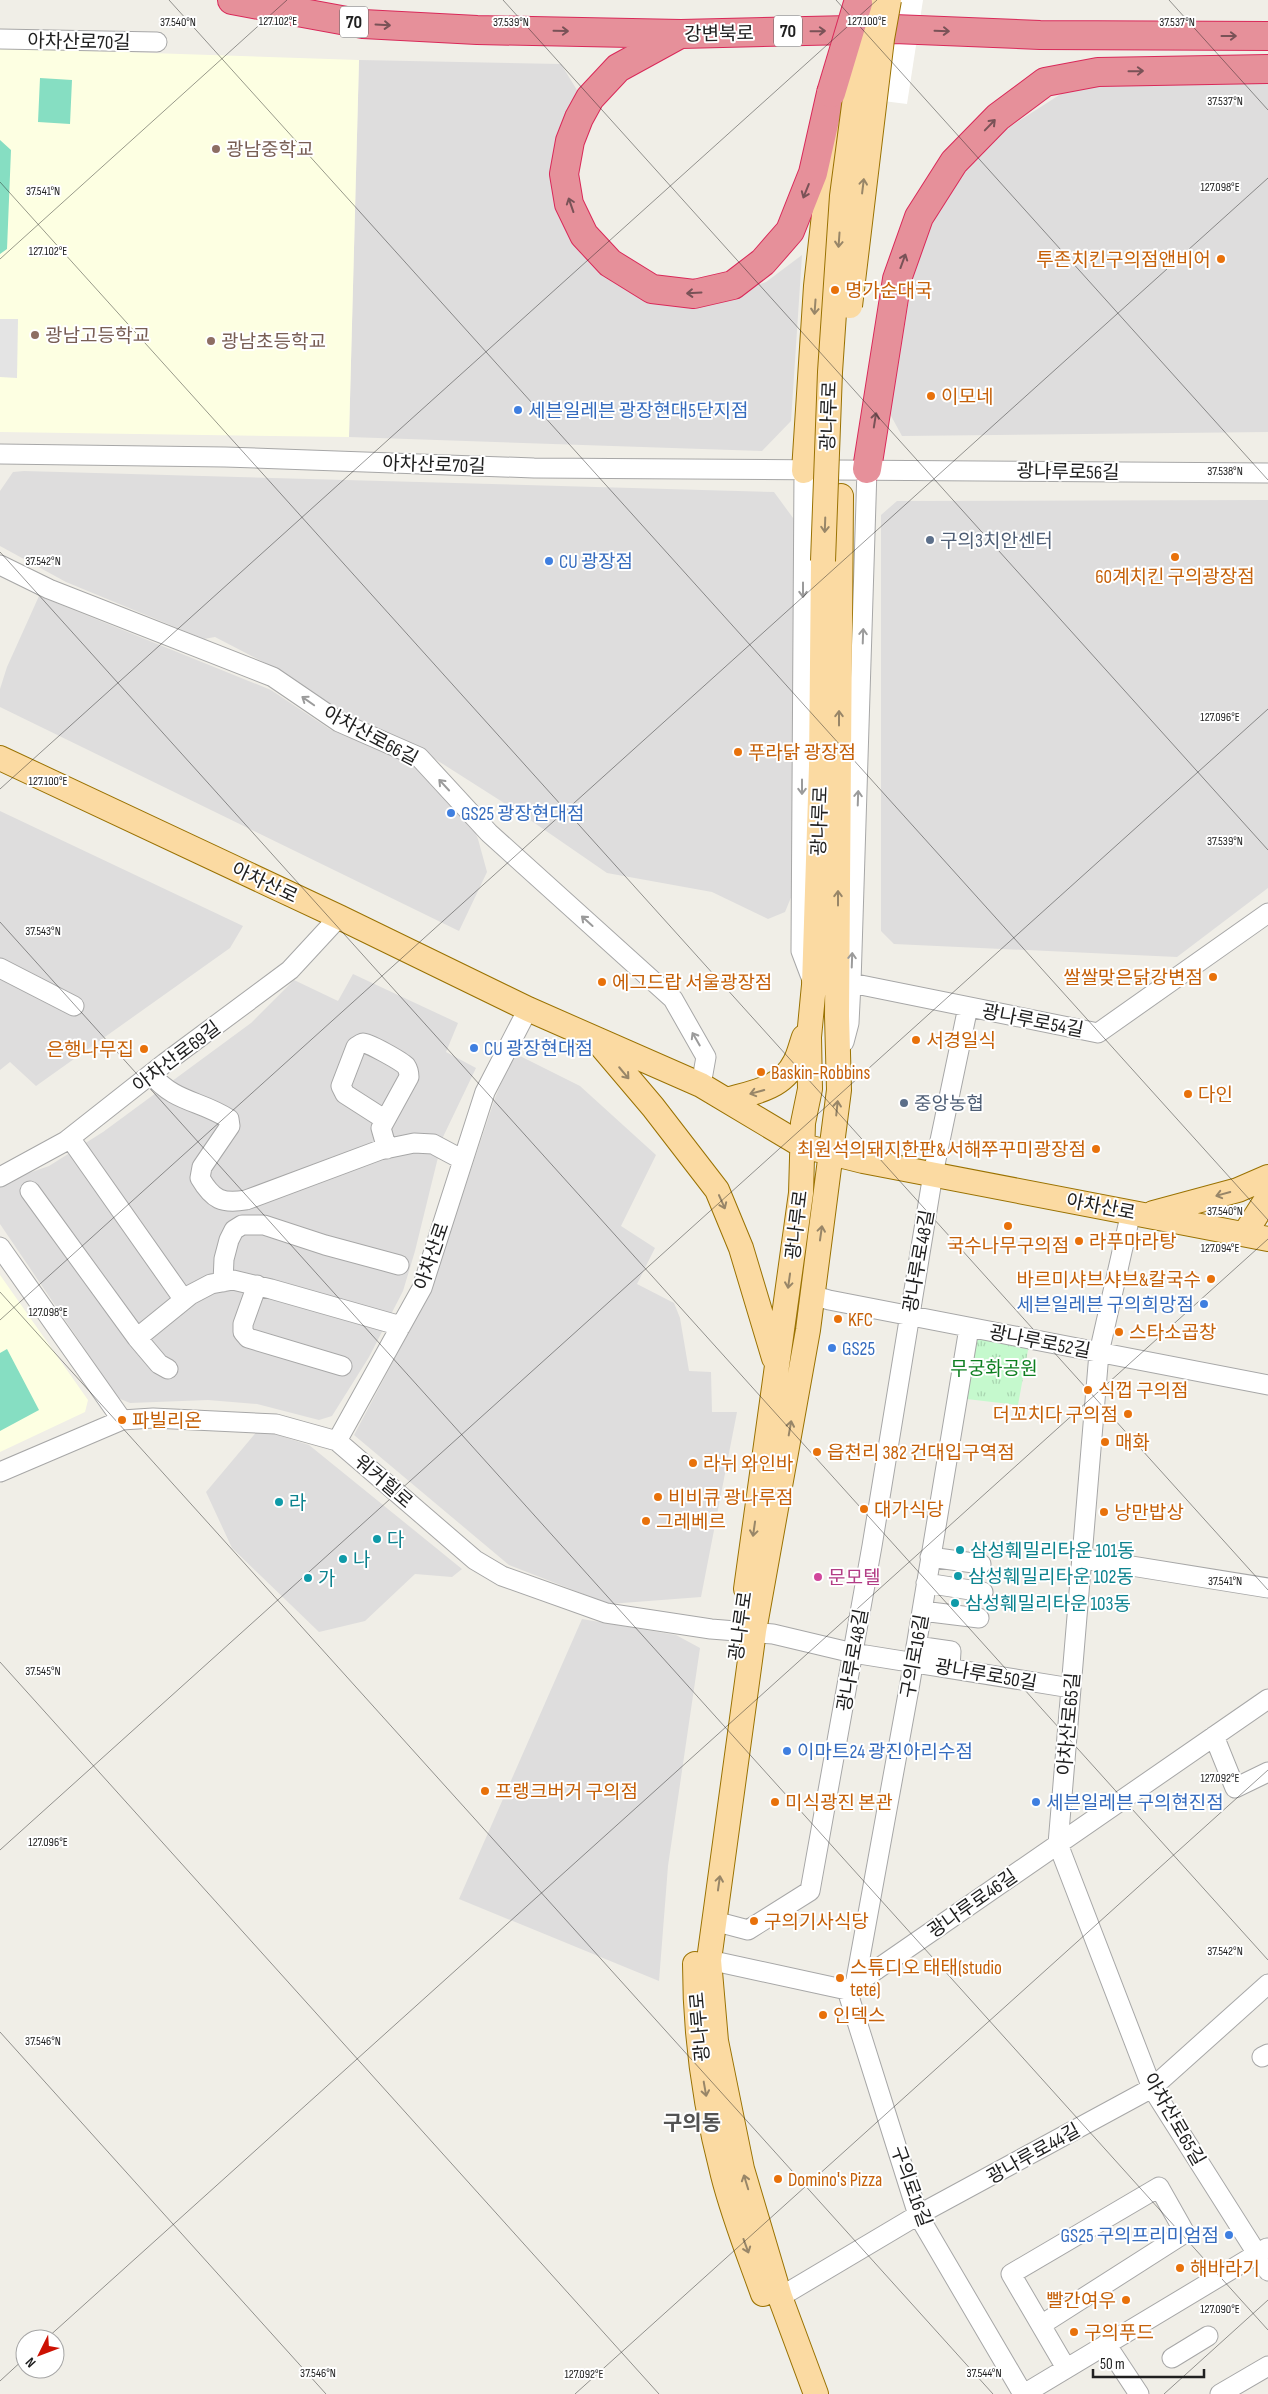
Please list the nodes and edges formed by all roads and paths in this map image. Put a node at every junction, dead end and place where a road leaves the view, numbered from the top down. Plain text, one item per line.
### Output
1 (232, 0) edge
2 (889, 0) edge
3 (862, 1) edge
4 (681, 34) junction
5 (1040, 35) junction
6 (1268, 36) edge
7 (873, 37) junction
8 (0, 39) edge
9 (157, 42) dead end
10 (1240, 68) junction
11 (1268, 69) edge
12 (837, 89) junction
13 (0, 454) edge
14 (867, 468) junction
15 (804, 471) junction
16 (1268, 473) edge
17 (0, 565) edge
18 (0, 758) edge
19 (1268, 913) edge
20 (339, 917) junction
21 (0, 968) edge
22 (851, 983) junction
23 (814, 985) junction
24 (74, 1006) dead end
25 (968, 1008) junction
26 (528, 1009) junction
27 (811, 1014) junction
28 (593, 1035) junction
29 (840, 1061) junction
30 (151, 1074) junction
31 (701, 1085) junction
32 (726, 1100) junction
33 (384, 1119) dead end
34 (70, 1138) junction
35 (802, 1146) junction
36 (387, 1149) junction
37 (832, 1154) junction
38 (463, 1160) junction
39 (933, 1174) junction
40 (0, 1176) edge
41 (1268, 1177) edge
42 (30, 1191) dead end
43 (1268, 1197) edge
44 (1139, 1213) junction
45 (1245, 1234) junction
46 (1268, 1239) edge
47 (0, 1247) edge
48 (399, 1265) dead end
49 (223, 1282) junction
50 (257, 1285) junction
51 (812, 1295) junction
52 (184, 1300) junction
53 (908, 1316) junction
54 (401, 1326) junction
55 (969, 1328) junction
56 (137, 1338) junction
57 (1099, 1353) junction
58 (342, 1366) dead end
59 (777, 1366) junction
60 (168, 1369) dead end
61 (1268, 1385) edge
62 (122, 1420) junction
63 (337, 1440) junction
64 (0, 1472) edge
65 (930, 1557) junction
66 (1082, 1558) junction
67 (980, 1564) dead end
68 (926, 1583) junction
69 (1268, 1588) edge
70 (983, 1592) dead end
71 (922, 1610) junction
72 (979, 1618) dead end
73 (747, 1631) junction
74 (853, 1653) junction
75 (915, 1653) junction
76 (1071, 1688) junction
77 (1268, 1699) edge
78 (1214, 1736) junction
79 (1268, 1772) edge
80 (1058, 1844) junction
81 (714, 1922) junction
82 (709, 1960) junction
83 (1268, 1984) edge
84 (851, 1987) junction
85 (1152, 2088) junction
86 (918, 2215) junction
87 (1263, 2250) edge
88 (1268, 2271) edge
89 (780, 2297) junction
90 (1041, 2325) junction
91 (1208, 2336) dead end
92 (1106, 2344) junction
93 (1172, 2358) dead end
94 (1268, 2366) edge
95 (1066, 2368) junction
96 (800, 2394) edge
97 (816, 2394) edge
98 (1023, 2394) edge
99 (1139, 2394) edge
100 (1220, 2394) edge

1 -> 4 highway, 강변북로 / 70
2 - 7 main road, bridge
3 - 7 main road, bridge
3 - 12 highway, bridge
4 -> 5 highway, 강변북로 / 70
12 -> 4 highway
5 -> 6 highway, 강변북로 / 70
5 - 10 highway
7 -> 23 main road, 광나루로, bridge
29 -> 7 main road, 광나루로, bridge
8 - 9 street, 아차산로70길
10 - 11 highway
14 -> 10 highway
12 -> 15 main road
13 - 15 street, 아차산로70길
14 - 15 street, 아차산로70길
14 - 16 street, 광나루로56길
22 -> 14 street
15 -> 23 street
31 -> 17 street, 아차산로66길
18 - 20 main road, 아차산로
19 - 25 street, 광나루로54길
20 - 26 main road, 아차산로
20 - 30 street, 아차산로69길
21 - 24 street
22 - 25 street, 광나루로54길
22 - 29 street
23 - 27 main road, 광나루로
25 - 39 street
26 - 28 main road, 아차산로
26 - 38 street, 아차산로
27 -> 32 main road
27 - 35 main road, 광나루로
28 - 31 main road, 아차산로
28 -> 59 main road
37 -> 29 main road, 광나루로
30 - 34 street, 아차산로69길
30 - 36 street
31 - 32 main road, 아차산로
32 - 35 main road, 아차산로
33 - 36 street
34 - 40 street, 아차산로69길
34 - 52 street
35 - 37 main road, 아차산로
35 -> 59 main road, 광나루로
36 - 38 street
37 - 39 main road, 아차산로
51 -> 37 main road, 광나루로
38 - 54 street, 아차산로
39 - 44 main road, 아차산로
39 - 53 street, 광나루로48길
41 -> 44 main road
42 - 56 street
43 - 45 main road
44 - 45 main road, 아차산로
44 - 57 street, 아차산로65길
45 - 46 main road, 아차산로
47 - 62 street
48 - 49 street
49 - 50 street
49 - 52 street
50 - 54 street
50 - 58 street
51 - 53 street, 광나루로52길
73 -> 51 main road, 광나루로
52 - 56 street
53 - 55 street, 광나루로52길
53 - 74 street, 광나루로48길
54 - 63 street, 아차산로
55 - 57 street, 광나루로52길
55 - 65 street, 구의로16길
56 - 60 street
57 - 61 street, 광나루로52길
57 - 66 street, 아차산로65길
59 -> 73 main road, 광나루로
62 - 63 street, 워커힐로
62 - 64 street, 워커힐로
63 - 73 street, 워커힐로
65 - 67 street
65 - 68 street, 구의로16길
66 - 69 street
66 - 76 street, 아차산로65길
68 - 70 street
68 - 71 street, 구의로16길
71 - 72 street
71 - 75 street, 구의로16길
73 - 74 street, 광나루로50길
81 -> 73 main road, 광나루로
73 -> 96 main road, 광나루로
74 - 75 street, 광나루로50길
74 - 81 street, 광나루로48길
75 - 76 street, 광나루로50길
75 - 84 street, 구의로16길
76 - 80 street, 아차산로65길
77 - 78 street, 광나루로46길
78 - 79 street
78 - 80 street, 광나루로46길
80 - 84 street, 광나루로46길
80 - 85 street, 아차산로65길
81 - 82 main road, 광나루로
82 - 84 street
89 -> 82 main road, 광나루로
83 - 85 street, 광나루로44길
84 - 86 street, 구의로16길
85 - 86 street, 광나루로44길
85 - 87 street, 아차산로65길
86 - 89 street, 광나루로44길
86 - 98 street, 구의로16길
87 - 88 street, 아차산로65길
87 - 92 street
89 - 97 main road, 광나루로
90 - 90 street
90 - 95 street
91 - 93 street
92 - 95 street
92 - 99 street
94 - 100 street
95 - 98 street

